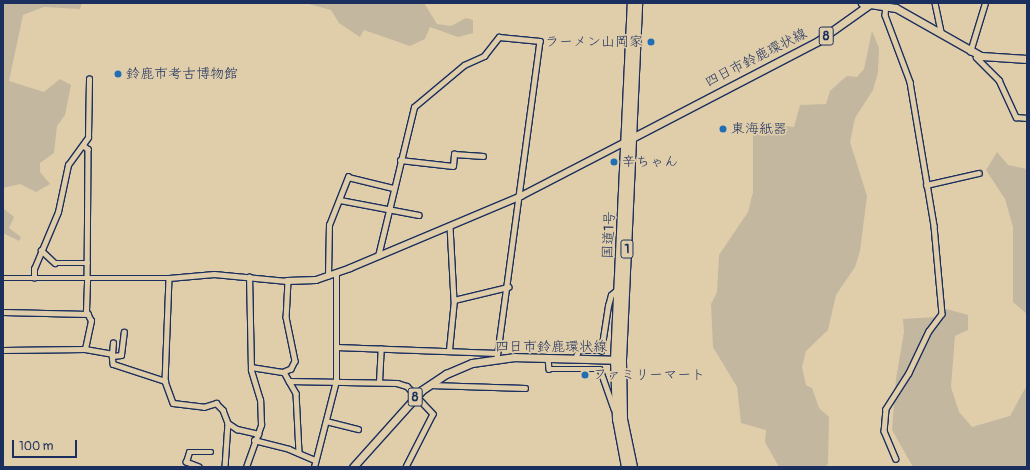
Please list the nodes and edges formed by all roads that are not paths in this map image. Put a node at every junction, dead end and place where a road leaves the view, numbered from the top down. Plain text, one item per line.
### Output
1 (632, 3) edge
2 (638, 3) edge
3 (935, 3) edge
4 (985, 3) edge
5 (865, 4) edge
6 (886, 4) edge
7 (941, 31) junction
8 (970, 49) junction
9 (1027, 59) edge
10 (633, 62) junction
11 (89, 79) dead end
12 (1027, 118) edge
13 (630, 139) junction
14 (84, 146) junction
15 (483, 156) dead end
16 (400, 160) junction
17 (979, 174) dead end
18 (926, 185) junction
19 (393, 188) junction
20 (521, 196) junction
21 (340, 200) junction
22 (388, 209) junction
23 (419, 215) dead end
24 (450, 226) junction
25 (41, 250) junction
26 (378, 256) junction
27 (88, 263) junction
28 (336, 273) junction
29 (328, 276) junction
30 (3, 278) edge
31 (34, 278) junction
32 (87, 278) junction
33 (168, 278) junction
34 (249, 278) junction
35 (288, 281) junction
36 (508, 287) junction
37 (619, 288) junction
38 (454, 300) junction
39 (3, 312) edge
40 (88, 314) junction
41 (604, 328) junction
42 (617, 330) junction
43 (124, 332) dead end
44 (113, 343) dead end
45 (336, 347) junction
46 (85, 349) junction
47 (381, 349) junction
48 (3, 350) edge
49 (449, 350) junction
50 (112, 355) junction
51 (497, 355) junction
52 (548, 358) junction
53 (575, 359) junction
54 (619, 360) junction
55 (251, 367) junction
56 (284, 372) junction
57 (165, 381) junction
58 (289, 381) junction
59 (336, 381) junction
60 (379, 382) junction
61 (430, 385) junction
62 (525, 388) dead end
63 (418, 395) junction
64 (617, 419) junction
65 (326, 421) junction
66 (228, 423) junction
67 (358, 429) dead end
68 (622, 431) junction
69 (258, 434) junction
70 (254, 440) junction
71 (298, 444) junction
72 (289, 448) junction
73 (211, 452) dead end
74 (299, 453) junction
75 (896, 459) dead end
76 (315, 460) junction
77 (629, 463) edge
78 (199, 467) edge
79 (225, 467) edge
80 (246, 467) edge
81 (314, 467) edge
82 (353, 467) edge
83 (406, 467) edge

1 - 10 highway, 国道1号 / 1
2 - 10 highway, 国道1号 / 1
3 - 7 street
4 - 8 street
5 - 6 main road, 四日市鈴鹿環状線 / 8
5 - 13 main road, 四日市鈴鹿環状線 / 8
6 - 7 main road, 四日市鈴鹿環状線 / 8
6 - 18 street
7 - 8 main road, 四日市鈴鹿環状線 / 8
8 - 9 main road, 四日市鈴鹿環状線 / 8
8 - 12 street
10 - 13 highway, 国道1号 / 1
11 - 14 street
13 - 20 street
13 - 37 highway, 国道1号 / 1
13 - 54 highway, 国道1号 / 1
14 - 25 street
14 - 27 street
15 - 16 street
16 - 19 street
16 - 20 street
17 - 18 street
18 - 75 street
19 - 21 street
19 - 22 street
20 - 24 street
20 - 36 street
21 - 22 street
21 - 29 street
22 - 23 street
22 - 26 street
24 - 26 street
24 - 38 street
25 - 27 street
25 - 31 street
26 - 28 street
27 - 32 street
28 - 29 street
28 - 45 street
29 - 35 street
30 - 31 street
31 - 32 street
32 - 33 street
32 - 40 street
33 - 34 street
33 - 57 street
34 - 35 street
34 - 55 street
35 - 56 street
36 - 38 street
36 - 51 street
37 - 41 street
37 - 42 highway, 国道1号 / 1
38 - 49 street
39 - 40 street
40 - 46 street
41 - 42 street
41 - 53 street
42 - 54 highway, 国道1号 / 1
43 - 50 street
44 - 50 street
45 - 47 street
45 - 59 street
46 - 48 street
46 - 50 street
47 - 49 street
47 - 60 street
49 - 51 street
50 - 57 street
51 - 52 main road, 四日市鈴鹿環状線 / 8
51 - 61 main road, 四日市鈴鹿環状線 / 8
52 - 53 main road, 四日市鈴鹿環状線 / 8
52 - 64 street
53 - 54 main road, 四日市鈴鹿環状線 / 8
54 - 64 highway, 国道1号 / 1
54 - 68 highway, 国道1号 / 1
55 - 56 street
55 - 69 street
56 - 58 street
57 - 66 street
58 - 59 street
58 - 71 street
59 - 60 street
59 - 65 street
60 - 63 street
61 - 62 street
61 - 63 main road, 四日市鈴鹿環状線 / 8
63 - 82 main road, 四日市鈴鹿環状線 / 8
63 - 83 street
64 - 68 highway, 国道1号 / 1
65 - 67 street
65 - 76 street
66 - 69 street
66 - 79 street
68 - 77 highway, 国道1号 / 1
69 - 70 street
70 - 72 street
70 - 80 street
71 - 72 street
71 - 74 street
72 - 74 street
73 - 78 street
74 - 76 street
76 - 81 street

